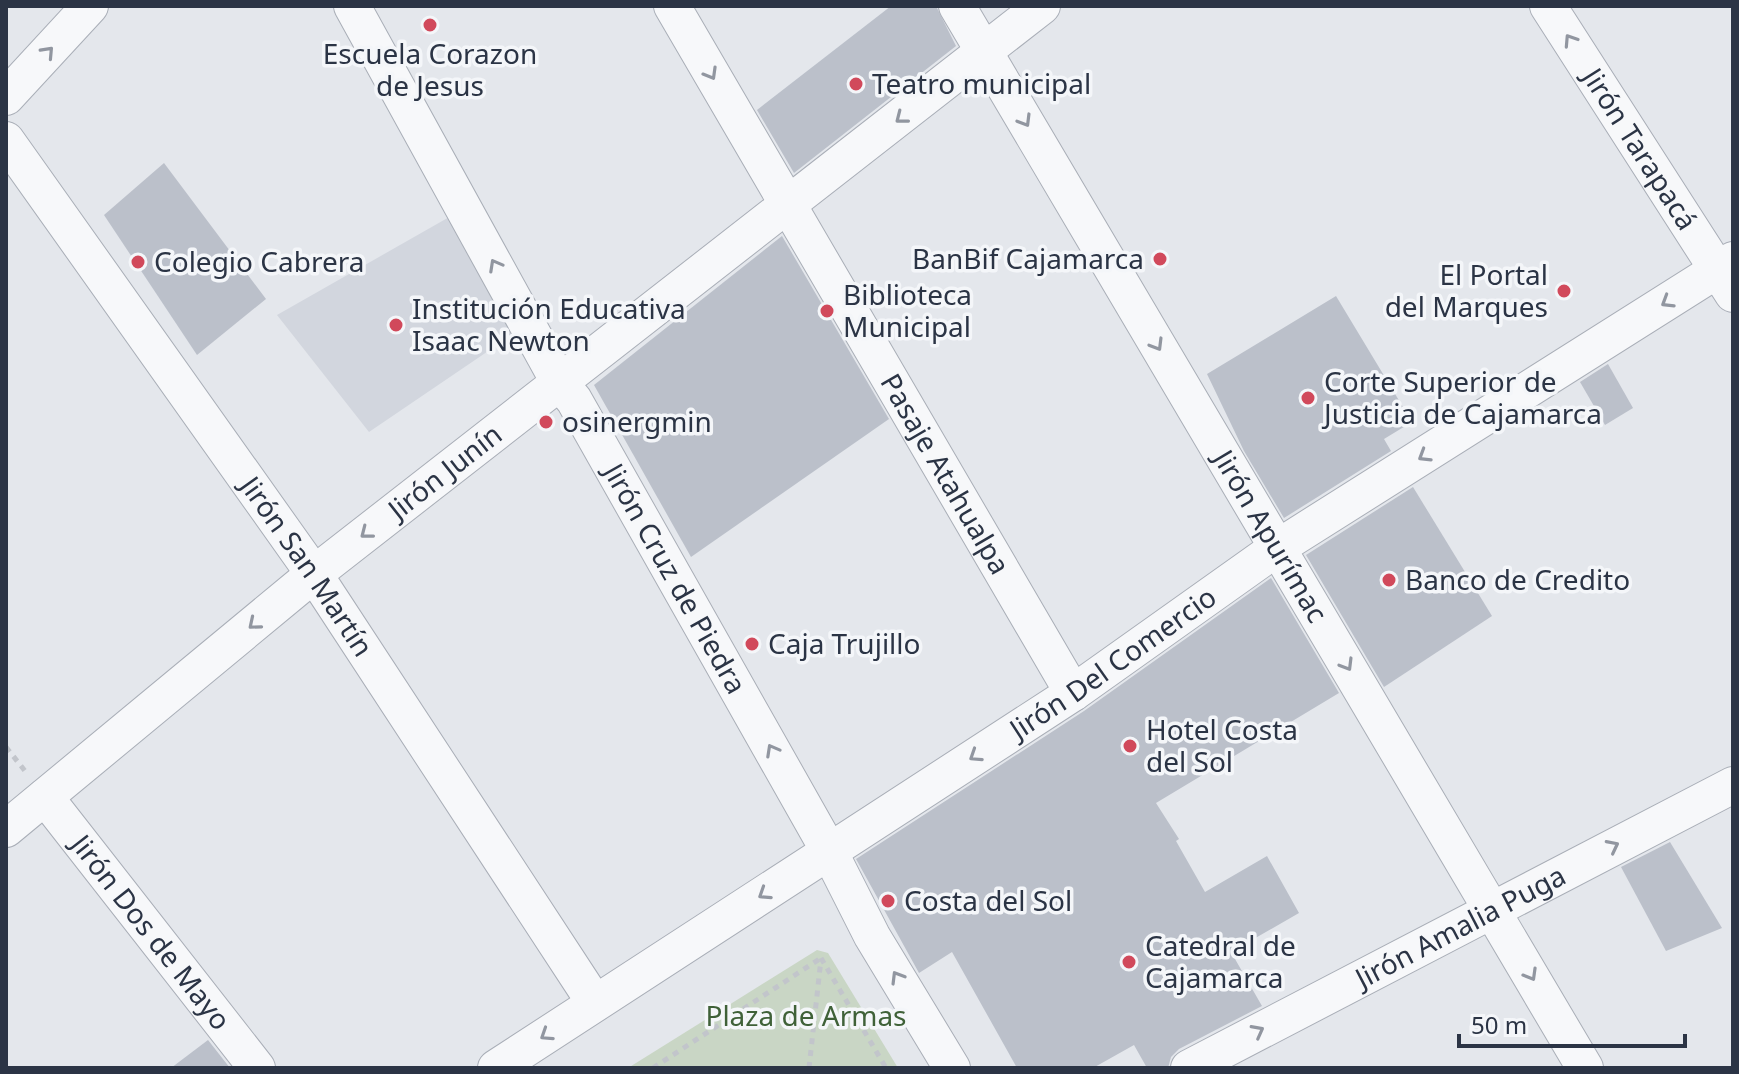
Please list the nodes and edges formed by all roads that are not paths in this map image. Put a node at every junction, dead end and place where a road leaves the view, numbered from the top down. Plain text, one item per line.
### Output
1 (90, 6) edge
2 (352, 6) edge
3 (672, 6) edge
4 (957, 6) edge
5 (1042, 6) edge
6 (1548, 6) edge
7 (984, 53) junction
8 (6, 97) edge
9 (6, 140) edge
10 (788, 206) junction
11 (1728, 274) edge
12 (559, 382) junction
13 (1277, 548) junction
14 (314, 574) junction
15 (1073, 693) junction
16 (1733, 787) edge
17 (45, 797) junction
18 (6, 829) edge
19 (829, 851) junction
20 (1491, 908) junction
21 (595, 1003) junction
22 (257, 1068) edge
23 (496, 1068) edge
24 (952, 1068) edge
25 (1189, 1068) edge
26 (1585, 1068) edge

8 -> 1 street
12 -> 2 street, Jirón Cruz de Piedra
3 -> 10 street, Pasaje Atahualpa
4 - 7 street, Jirón Apurímac
5 - 7 street, Jirón Junín
11 -> 6 street, Jirón Tarapacá
7 -> 10 street, Jirón Junín
7 -> 13 street, Jirón Apurímac
9 - 14 street, Jirón San Martín
10 - 12 street, Jirón Junín
10 - 15 street, Pasaje Atahualpa
11 -> 13 street, Jirón Del Comercio
12 -> 14 street, Jirón Junín
19 -> 12 street, Jirón Cruz de Piedra
13 - 15 street, Jirón Del Comercio
13 -> 20 street, Jirón Apurímac
14 -> 17 street, Jirón Junín
14 - 21 street, Jirón San Martín
15 -> 19 street, Jirón Del Comercio
20 -> 16 street, Jirón Amalia Puga
17 - 18 street, Jirón Junín
17 - 22 street, Jirón Dos de Mayo
19 -> 21 street, Jirón Del Comercio
24 -> 19 street, Jirón Cruz de Piedra
25 -> 20 street, Jirón Amalia Puga
20 -> 26 street, Jirón Apurímac
21 -> 23 street, Jirón Del Comercio

